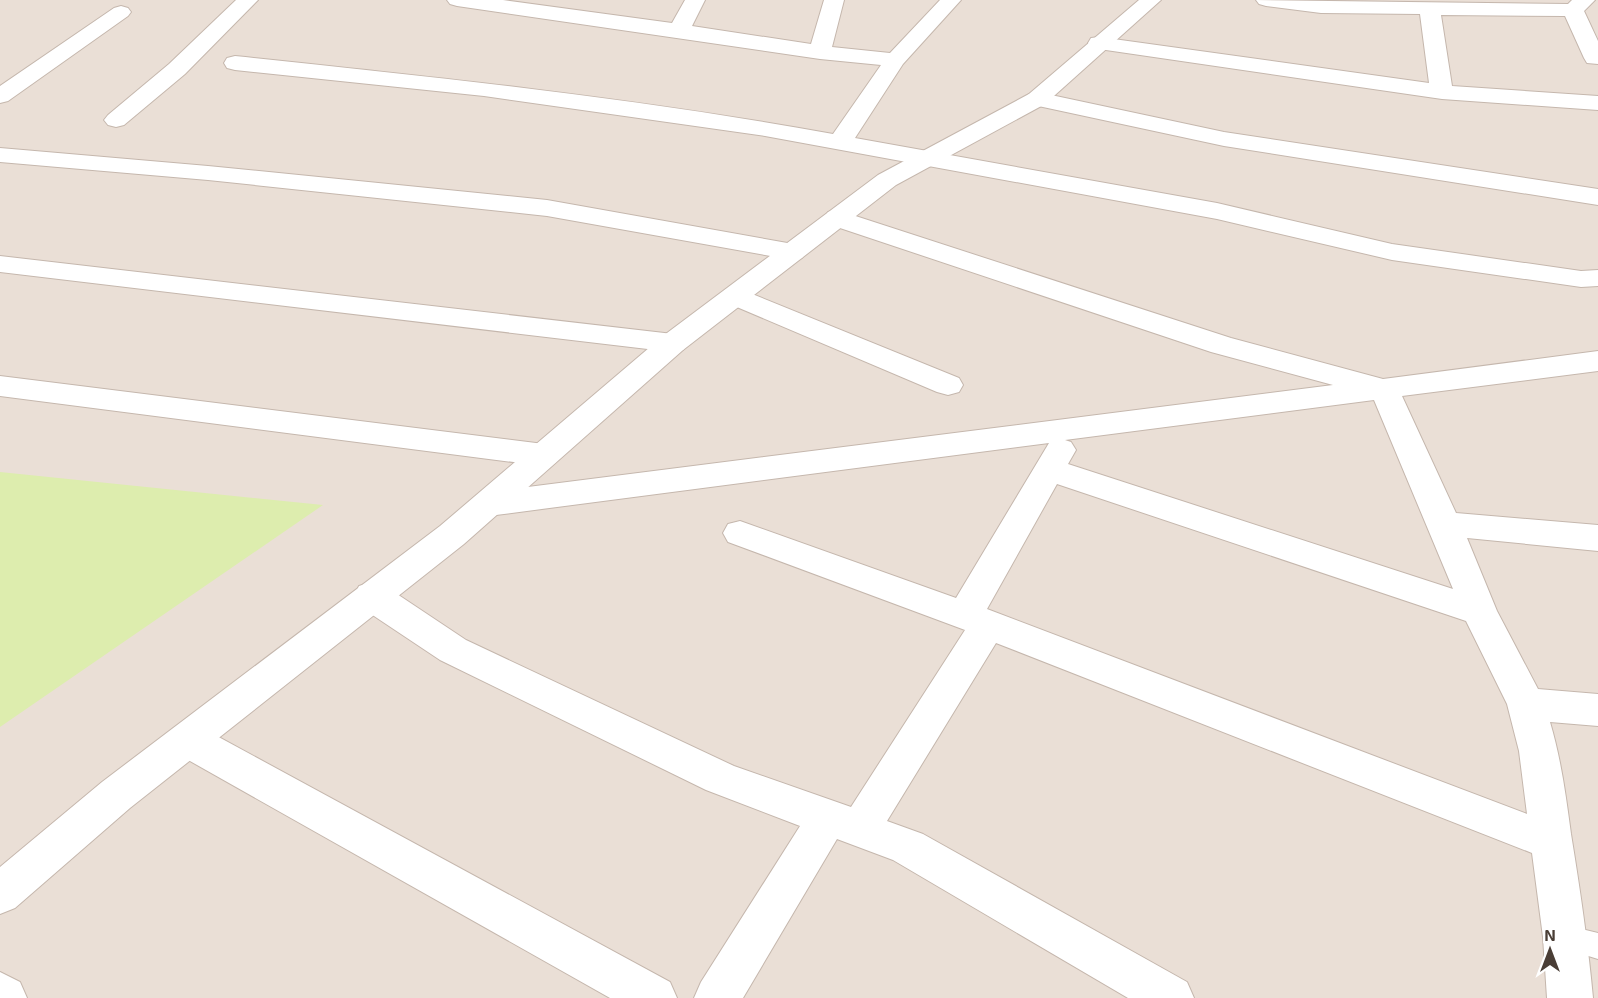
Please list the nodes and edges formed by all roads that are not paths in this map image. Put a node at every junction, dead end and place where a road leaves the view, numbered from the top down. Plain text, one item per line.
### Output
1 (248, 0) edge
2 (457, 0) edge
3 (694, 0) edge
4 (834, 0) edge
5 (951, 0) edge
6 (1151, 0) edge
7 (1266, 0) edge
8 (1579, 5) edge
9 (1429, 8) junction
10 (121, 12) dead end
11 (679, 30) junction
12 (1099, 43) junction
13 (820, 52) junction
14 (1595, 58) dead end
15 (896, 60) junction
16 (235, 63) dead end
17 (1442, 92) junction
18 (0, 96) edge
19 (1036, 99) junction
20 (1598, 103) edge
21 (116, 120) dead end
22 (840, 142) junction
23 (0, 155) edge
24 (926, 157) junction
25 (1598, 197) edge
26 (837, 218) junction
27 (793, 252) junction
28 (0, 264) edge
29 (1596, 280) edge
30 (735, 296) junction
31 (673, 343) junction
32 (1598, 361) edge
33 (948, 385) dead end
34 (0, 386) edge
35 (1384, 389) junction
36 (1073, 429) junction
37 (544, 455) junction
38 (1049, 469) junction
39 (488, 504) junction
40 (1444, 524) junction
41 (740, 533) dead end
42 (1598, 538) edge
43 (372, 596) junction
44 (1479, 611) junction
45 (977, 620) junction
46 (1526, 704) junction
47 (1598, 710) edge
48 (188, 740) junction
49 (843, 824) junction
50 (1552, 842) junction
51 (0, 894) edge
52 (1582, 941) edge
53 (0, 994) edge
54 (4, 998) edge
55 (654, 998) edge
56 (717, 998) edge
57 (1171, 998) edge
58 (1570, 998) edge

1 - 21 street
2 - 11 street
3 - 11 street
4 - 13 street
5 - 15 street
6 - 12 street
7 - 9 street
8 - 9 street
8 - 14 street
9 - 17 street
10 - 18 street
11 - 13 street
12 - 17 street
12 - 19 street
13 - 15 street
15 - 22 street
16 - 22 street
17 - 20 street
19 - 24 street
19 - 25 street
22 - 24 street
23 - 27 street
24 - 26 street
24 - 29 street
26 - 27 street
26 - 35 street
27 - 30 street
28 - 31 street
30 - 31 street
30 - 33 street
31 - 37 street
32 - 35 street
34 - 37 street
35 - 36 street
35 - 40 street
36 - 38 street
36 - 39 street
37 - 39 street
38 - 44 street
38 - 45 street
39 - 43 street
40 - 42 street
40 - 44 street
41 - 45 street
43 - 48 street
43 - 49 street
44 - 46 street
45 - 49 street
45 - 50 street
46 - 47 street
46 - 50 street
48 - 51 street
48 - 55 street
49 - 56 street
49 - 57 street
50 - 52 street
52 - 58 street
53 - 54 street

